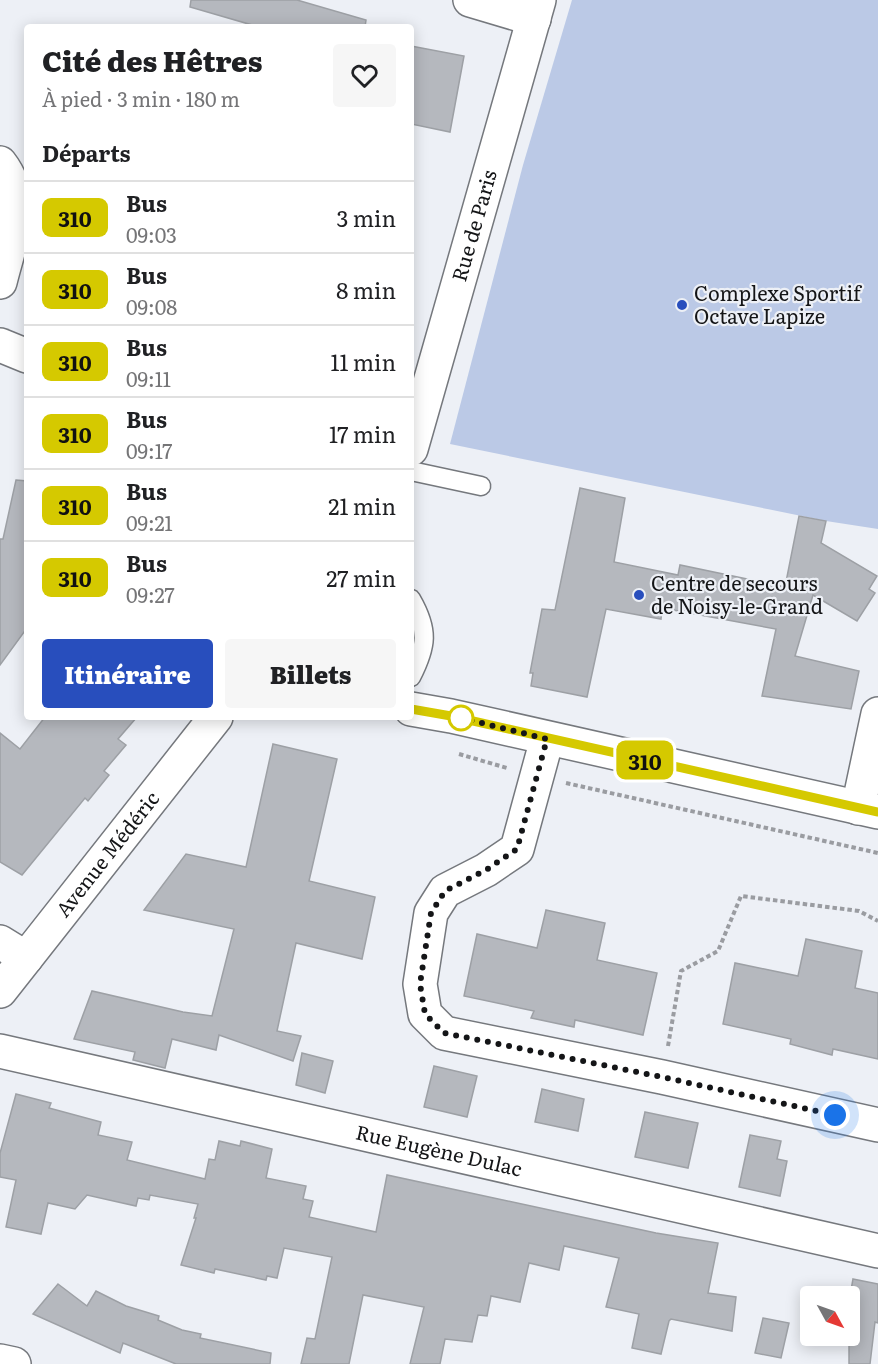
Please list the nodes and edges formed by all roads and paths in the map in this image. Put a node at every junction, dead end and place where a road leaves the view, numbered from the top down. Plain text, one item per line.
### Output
1 (470, 0) edge
2 (537, 9) edge
3 (0, 163) edge
4 (0, 282) edge
5 (0, 345) edge
6 (24, 355) edge
7 (414, 436) edge
8 (414, 472) edge
9 (481, 486) dead end
10 (414, 604) edge
11 (414, 670) edge
12 (414, 710) edge
13 (878, 714) edge
14 (213, 720) edge
15 (547, 739) junction
16 (458, 753) dead end
17 (536, 776) junction
18 (868, 810) edge
19 (878, 853) edge
20 (878, 921) edge
21 (13, 950) edge
22 (0, 991) edge
23 (0, 1051) edge
24 (662, 1077) junction
25 (878, 1125) edge
26 (878, 1251) edge
27 (0, 1361) edge
28 (14, 1364) edge

1 - 2 street
2 - 7 street, Rue de Paris
3 - 4 street
5 - 6 street
8 - 9 lane
10 - 11 lane
12 - 15 street
13 - 18 street
14 - 21 street, Avenue Médéric
15 - 17 street
15 - 18 street
16 - 17 path
17 - 19 path
17 - 24 street
20 - 24 path
21 - 22 street, Avenue Médéric
23 - 26 street, Rue Eugène Dulac
24 - 25 street
27 - 28 street

